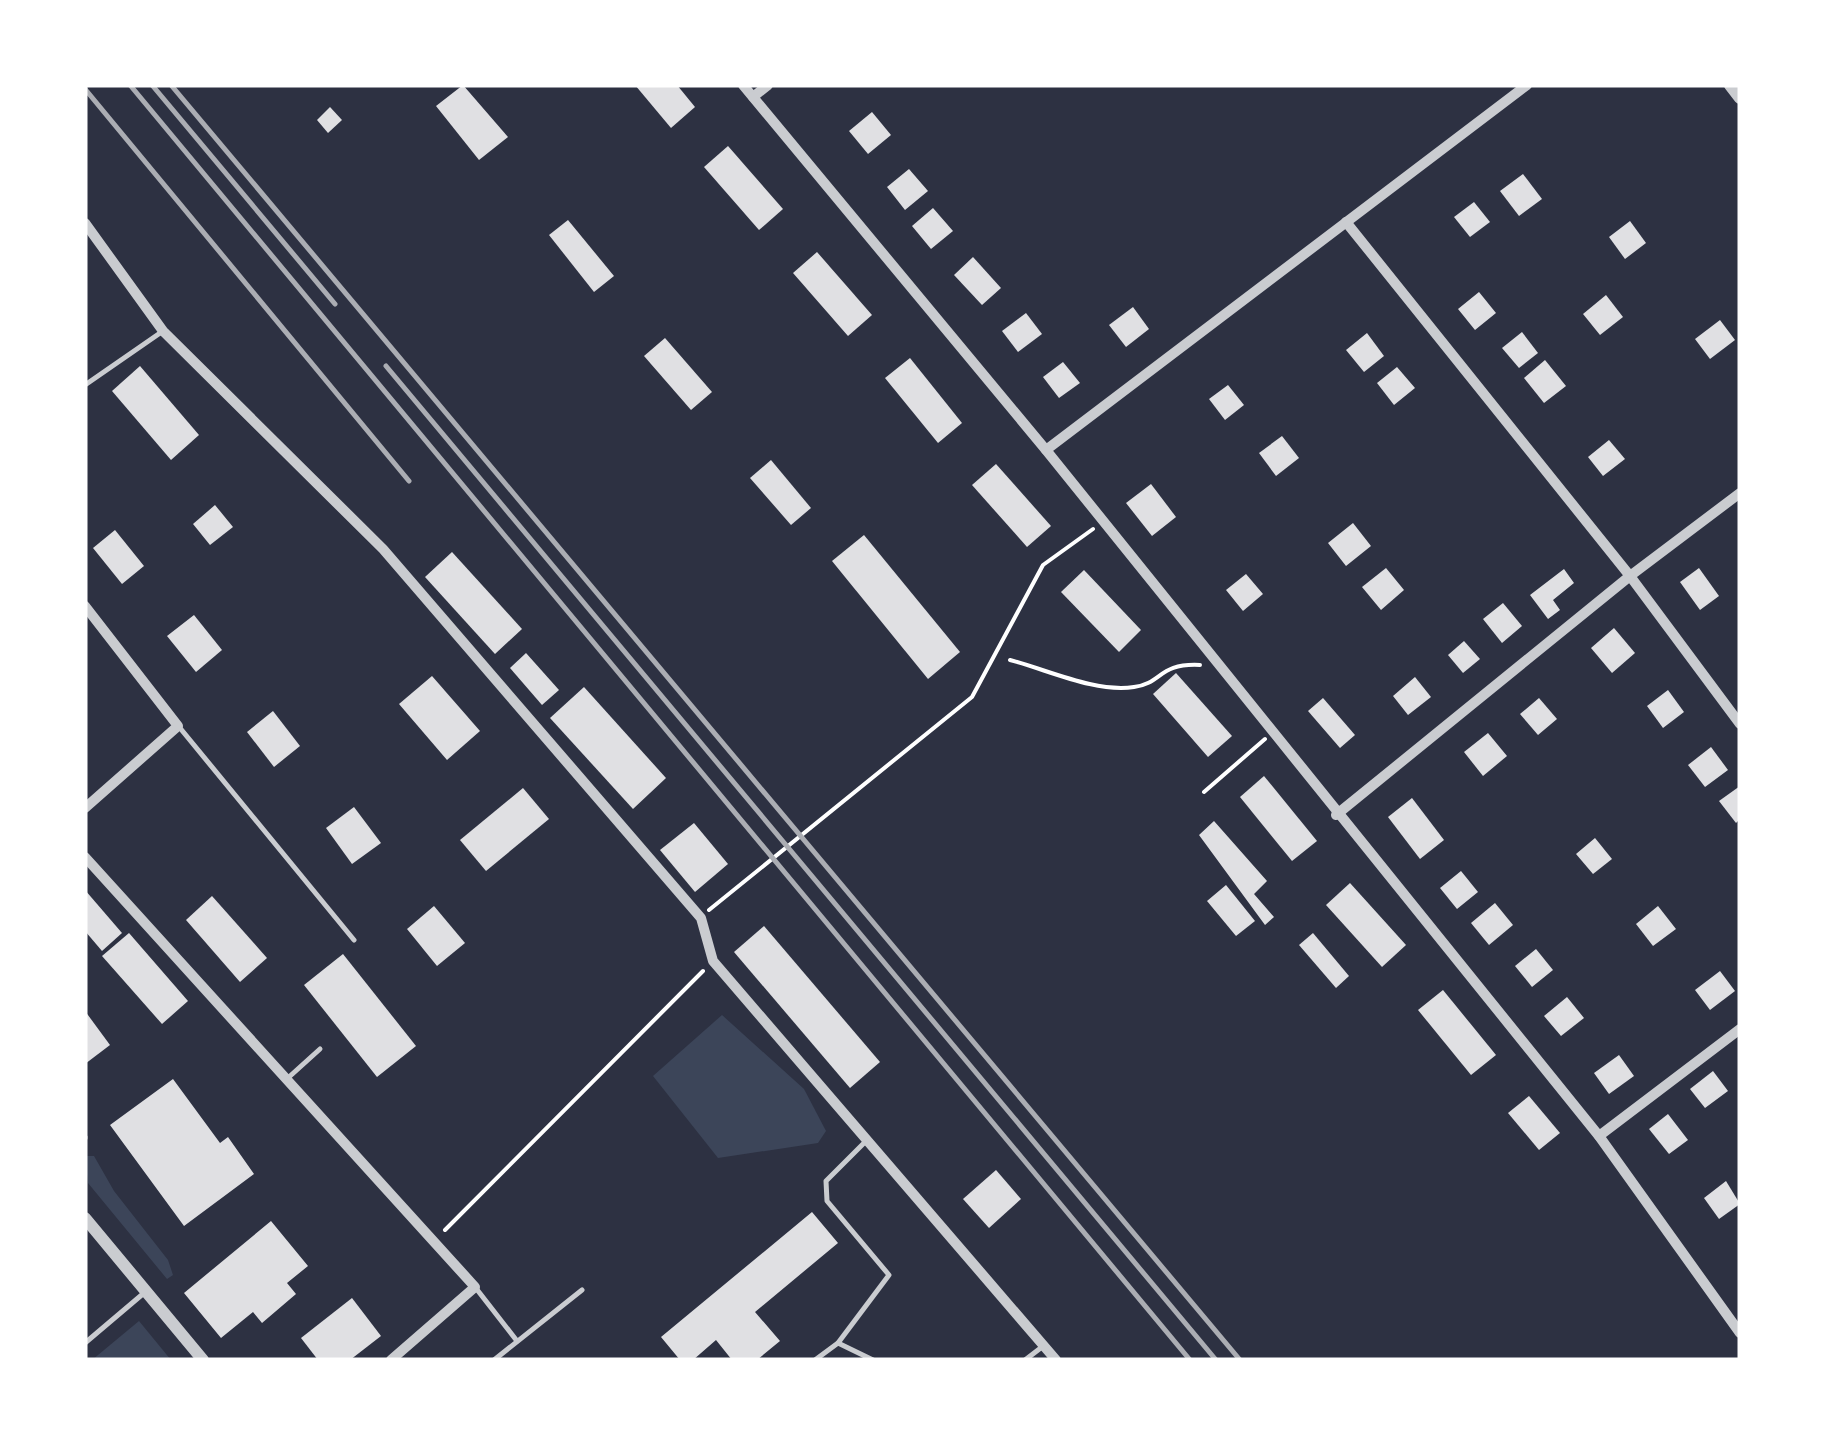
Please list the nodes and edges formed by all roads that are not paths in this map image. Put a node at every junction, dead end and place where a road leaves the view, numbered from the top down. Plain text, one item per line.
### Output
1 (743, 85) edge
2 (768, 85) edge
3 (1527, 85) edge
4 (1730, 85) edge
5 (753, 97) junction
6 (1740, 98) edge
7 (1346, 222) junction
8 (85, 223) edge
9 (162, 331) junction
10 (85, 385) edge
11 (1046, 450) junction
12 (1740, 493) edge
13 (1630, 576) junction
14 (85, 606) edge
15 (1740, 724) edge
16 (178, 726) junction
17 (85, 808) edge
18 (1336, 815) junction
19 (85, 857) edge
20 (354, 940) dead end
21 (1740, 1029) edge
22 (320, 1049) dead end
23 (287, 1080) junction
24 (1600, 1136) junction
25 (868, 1139) junction
26 (85, 1218) edge
27 (476, 1286) junction
28 (147, 1290) junction
29 (582, 1290) dead end
30 (1740, 1334) edge
31 (518, 1342) junction
32 (85, 1343) edge
33 (838, 1343) junction
34 (1044, 1345) junction
35 (203, 1360) edge
36 (391, 1360) edge
37 (494, 1360) edge
38 (815, 1360) edge
39 (874, 1360) edge
40 (1025, 1360) edge
41 (1056, 1360) edge

1 - 5 street
2 - 5 street
3 - 7 street
4 - 6 street
5 - 11 street
7 - 11 street
7 - 13 street
8 - 9 street
9 - 10 lane
9 - 25 street
11 - 18 street
12 - 13 street
13 - 15 street
13 - 18 street
14 - 16 street
16 - 17 street
16 - 20 lane
18 - 24 street
19 - 23 street
21 - 24 street
22 - 23 lane
23 - 27 street
24 - 30 street
25 - 33 lane
25 - 34 street
26 - 28 street
27 - 31 lane
27 - 36 street
28 - 32 lane
28 - 35 street
29 - 31 lane
31 - 37 lane
33 - 38 lane
33 - 39 lane
34 - 40 lane
34 - 41 street

